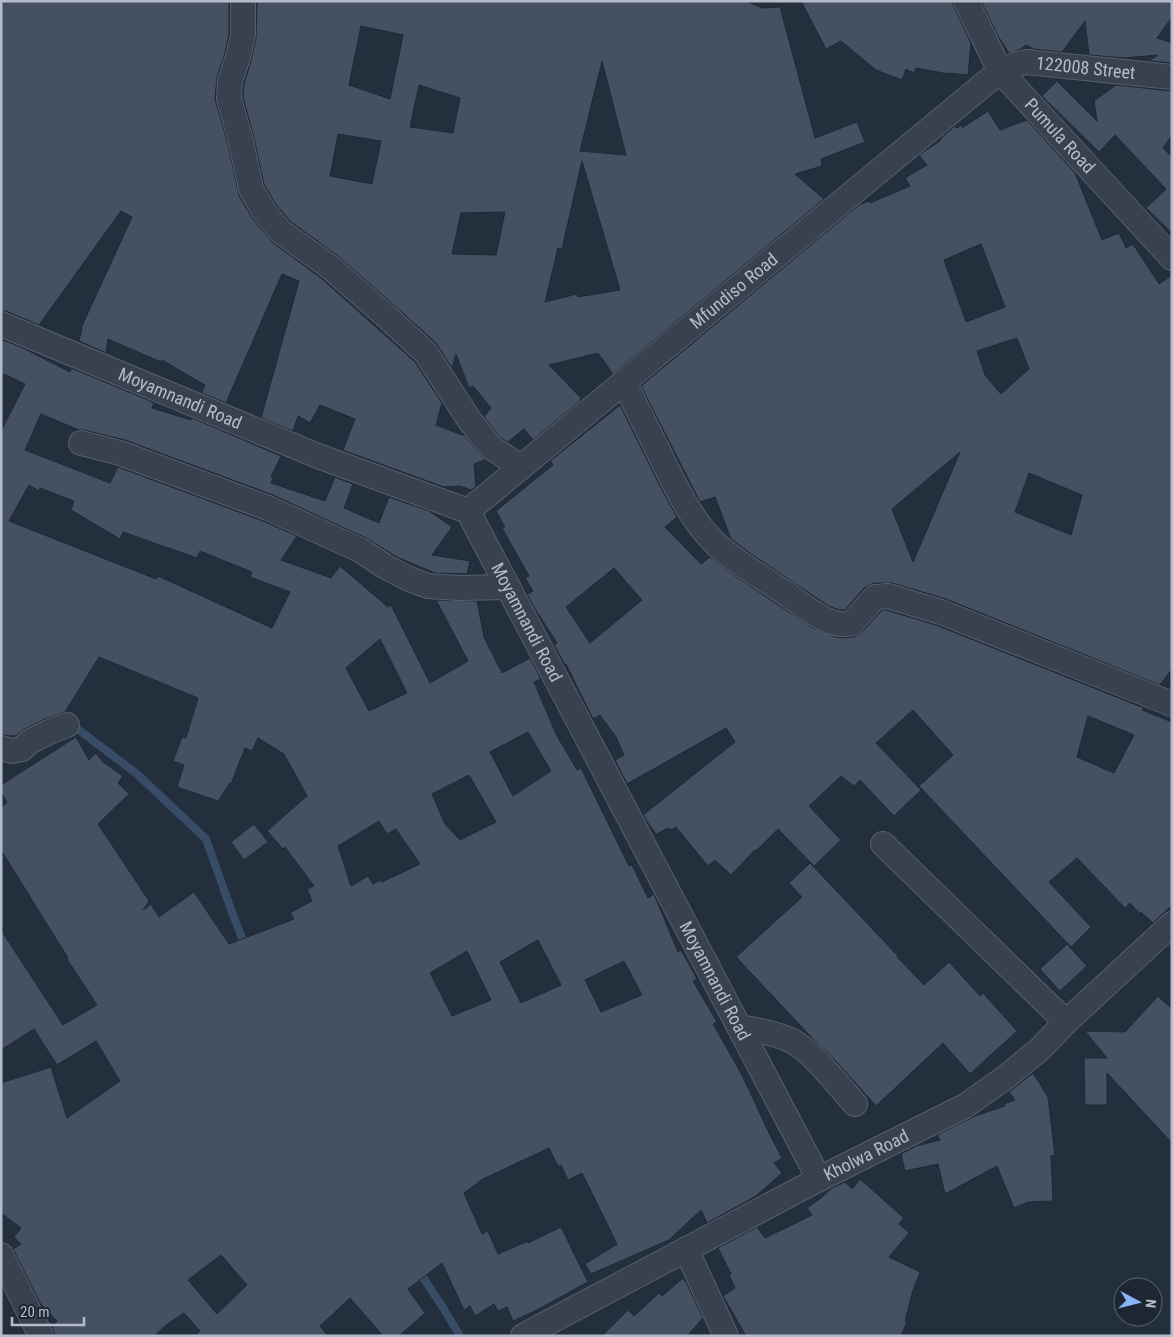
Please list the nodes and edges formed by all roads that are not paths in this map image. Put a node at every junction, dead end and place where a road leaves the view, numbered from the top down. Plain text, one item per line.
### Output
1 (243, 1) edge
2 (966, 1) edge
3 (1000, 72) junction
4 (1172, 77) edge
5 (1172, 258) edge
6 (1, 324) edge
7 (624, 382) junction
8 (82, 443) dead end
9 (521, 467) junction
10 (468, 511) junction
11 (508, 587) junction
12 (1172, 704) edge
13 (67, 725) dead end
14 (1, 748) edge
15 (883, 844) dead end
16 (1172, 924) edge
17 (1066, 1022) junction
18 (739, 1027) junction
19 (855, 1104) dead end
20 (819, 1179) junction
21 (686, 1249) junction
22 (1, 1256) edge
23 (41, 1336) edge
24 (523, 1336) edge
25 (726, 1336) edge

1 - 9 street
2 - 3 street, Pumula Road
3 - 4 street, 122008 Street
3 - 5 street, Pumula Road
3 - 7 street, Mfundiso Road
6 - 10 street, Moyamnandi Road
7 - 9 street, Mfundiso Road
7 - 12 street
8 - 11 street
9 - 10 street, Mfundiso Road
10 - 11 street, Moyamnandi Road
11 - 18 street, Moyamnandi Road
13 - 14 street
15 - 17 street
16 - 17 street, Kholwa Road
17 - 20 street, Kholwa Road
18 - 19 street
18 - 20 street, Moyamnandi Road
20 - 21 street, Kholwa Road
21 - 24 street, Kholwa Road
21 - 25 street
22 - 23 street

